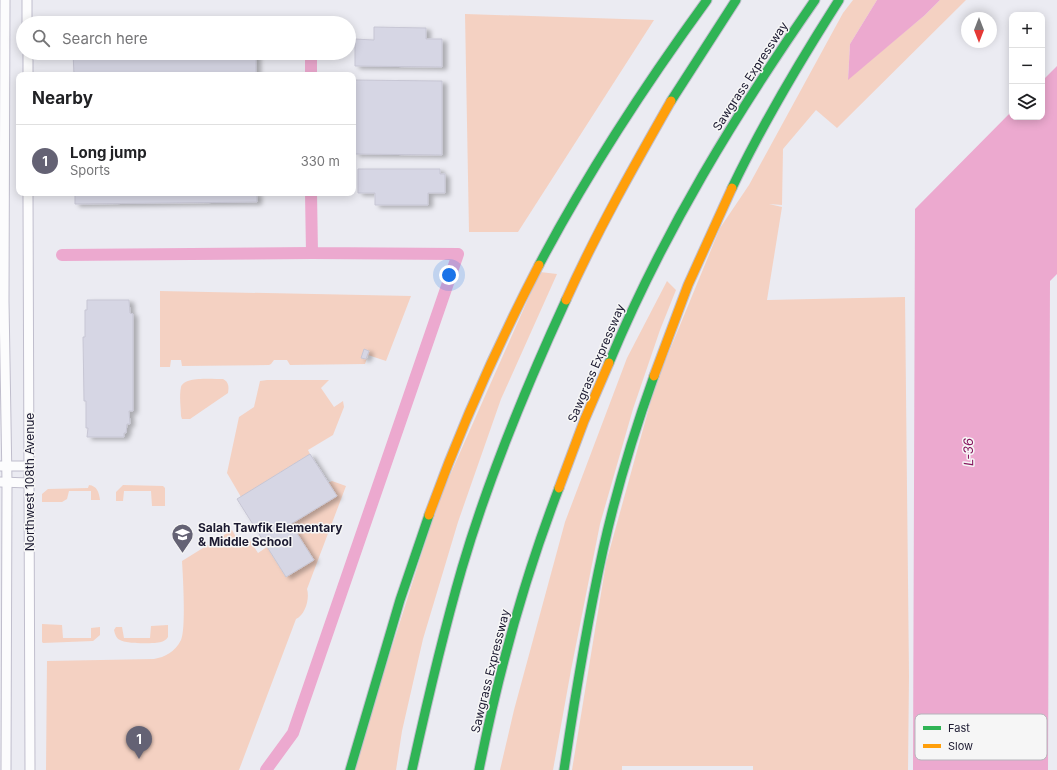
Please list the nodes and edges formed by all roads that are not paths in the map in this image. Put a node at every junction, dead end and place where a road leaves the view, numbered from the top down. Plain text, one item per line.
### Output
1 (5, 0) edge
2 (27, 0) edge
3 (707, 0) edge
4 (736, 0) edge
5 (815, 0) edge
6 (840, 0) edge
7 (27, 16) edge
8 (28, 60) edge
9 (28, 72) edge
10 (28, 196) edge
11 (3, 466) edge
12 (29, 466) junction
13 (4, 482) edge
14 (29, 483) junction
15 (6, 770) edge
16 (30, 770) edge
17 (350, 770) edge
18 (412, 770) edge
19 (479, 770) edge
20 (564, 770) edge

1 - 11 street, Northwest 108th Avenue
2 - 7 street
3 - 17 highway
4 - 18 highway
5 - 19 highway, Sawgrass Expressway
6 - 20 highway
8 - 9 street
10 - 12 street, Northwest 108th Avenue
11 - 12 street
11 - 13 street, Northwest 108th Avenue
12 - 14 street, Northwest 108th Avenue
13 - 14 street
13 - 15 street, Northwest 108th Avenue
14 - 16 street, Northwest 108th Avenue

